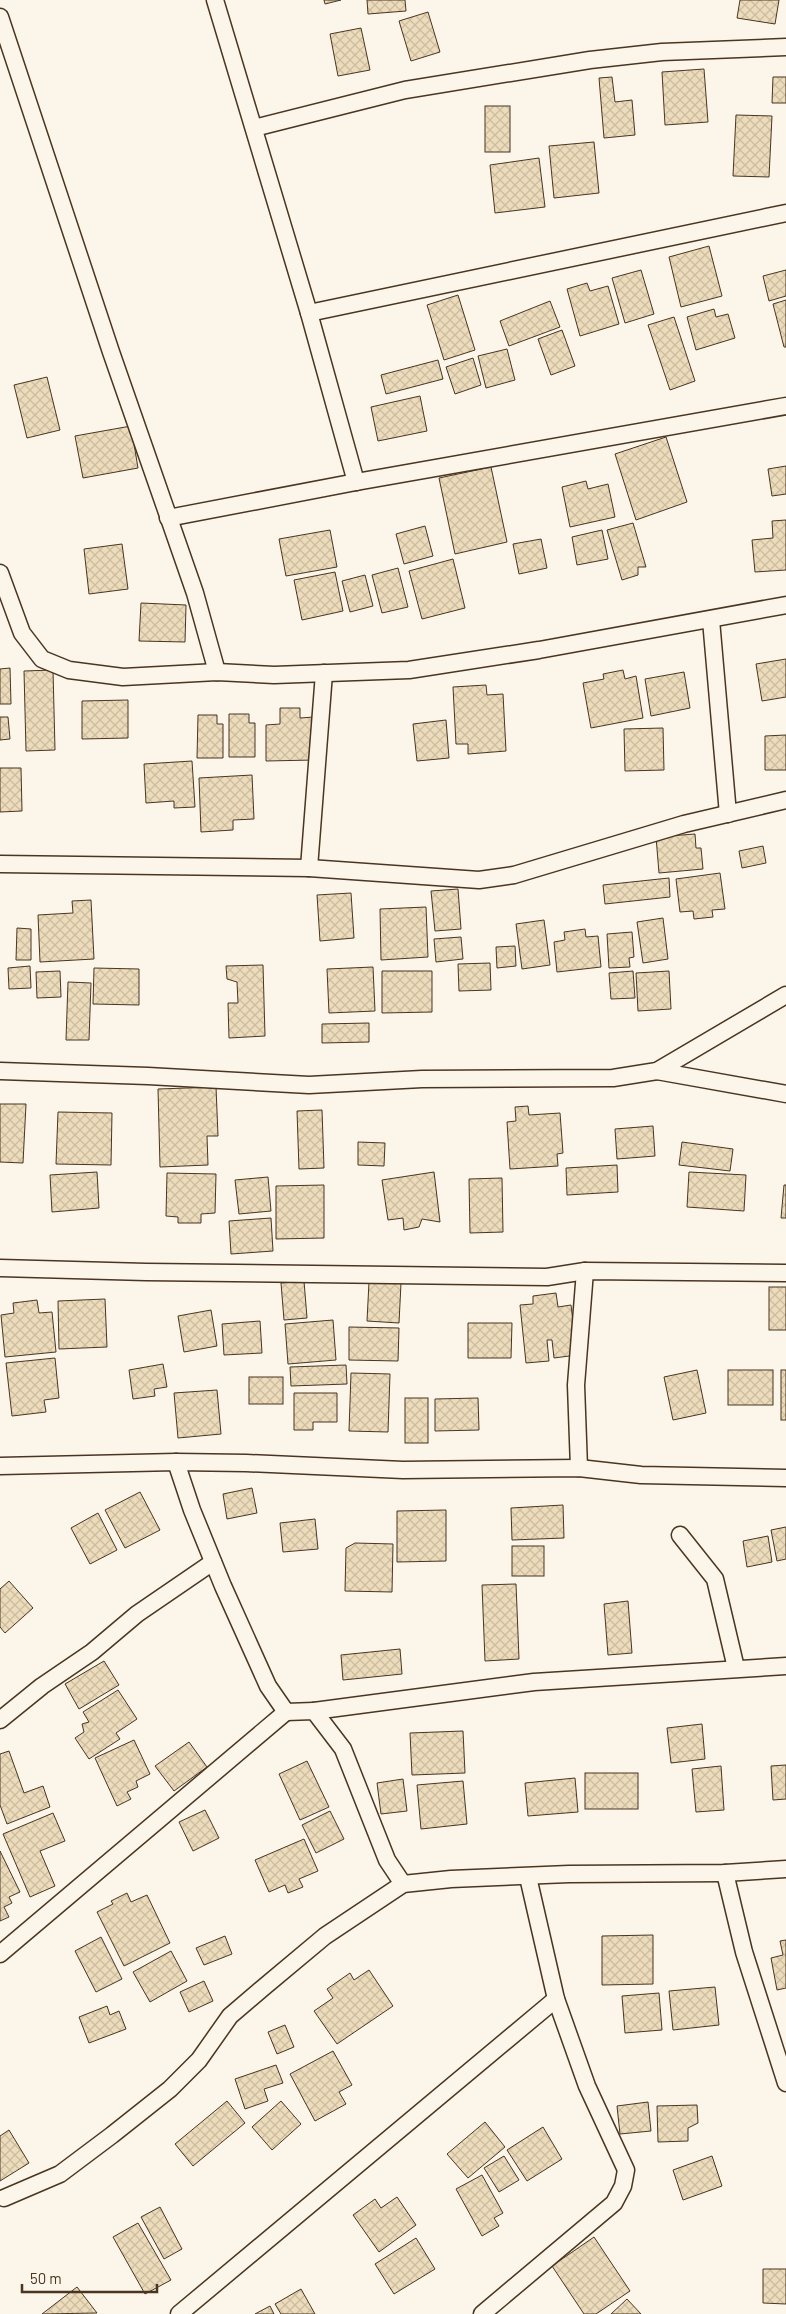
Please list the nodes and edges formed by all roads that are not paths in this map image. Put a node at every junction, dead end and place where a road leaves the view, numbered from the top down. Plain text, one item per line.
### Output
1 (215, 0) edge
2 (0, 17) edge
3 (786, 47) edge
4 (254, 128) junction
5 (786, 213) edge
6 (308, 313) junction
7 (786, 406) edge
8 (356, 482) junction
9 (168, 518) junction
10 (0, 573) edge
11 (786, 605) edge
12 (711, 620) junction
13 (217, 672) junction
14 (324, 673) junction
15 (786, 800) edge
16 (728, 814) junction
17 (0, 864) edge
18 (308, 868) junction
19 (786, 995) edge
20 (0, 1071) edge
21 (657, 1071) junction
22 (786, 1094) edge
23 (0, 1268) edge
24 (585, 1270) junction
25 (786, 1273) edge
26 (176, 1462) junction
27 (0, 1466) edge
28 (579, 1468) junction
29 (786, 1478) edge
30 (680, 1535) dead end
31 (213, 1562) junction
32 (786, 1666) edge
33 (736, 1668) junction
34 (314, 1710) junction
35 (286, 1712) junction
36 (0, 1720) edge
37 (786, 1869) edge
38 (725, 1873) junction
39 (528, 1877) junction
40 (403, 1884) junction
41 (0, 1954) edge
42 (556, 1999) junction
43 (786, 2083) edge
44 (4, 2198) dead end
45 (179, 2314) edge
46 (482, 2314) edge

1 - 4 street
2 - 9 street
3 - 4 street
4 - 6 street
5 - 6 street
6 - 8 street
7 - 8 street
8 - 9 street
9 - 13 street
10 - 13 street
11 - 12 street
12 - 14 street
12 - 16 street
13 - 14 street
14 - 18 street
15 - 16 street
16 - 18 street
17 - 18 street
19 - 21 street
20 - 21 street
21 - 22 street
23 - 24 street
24 - 25 street
24 - 28 street
26 - 27 street
26 - 28 street
26 - 31 street
28 - 29 street
30 - 33 street
31 - 35 street
31 - 36 street
32 - 33 street
33 - 34 street
34 - 35 street
34 - 40 street
35 - 41 street
37 - 38 street
38 - 39 street
38 - 43 street
39 - 40 street
39 - 42 street
40 - 44 street
42 - 45 street
42 - 46 street

